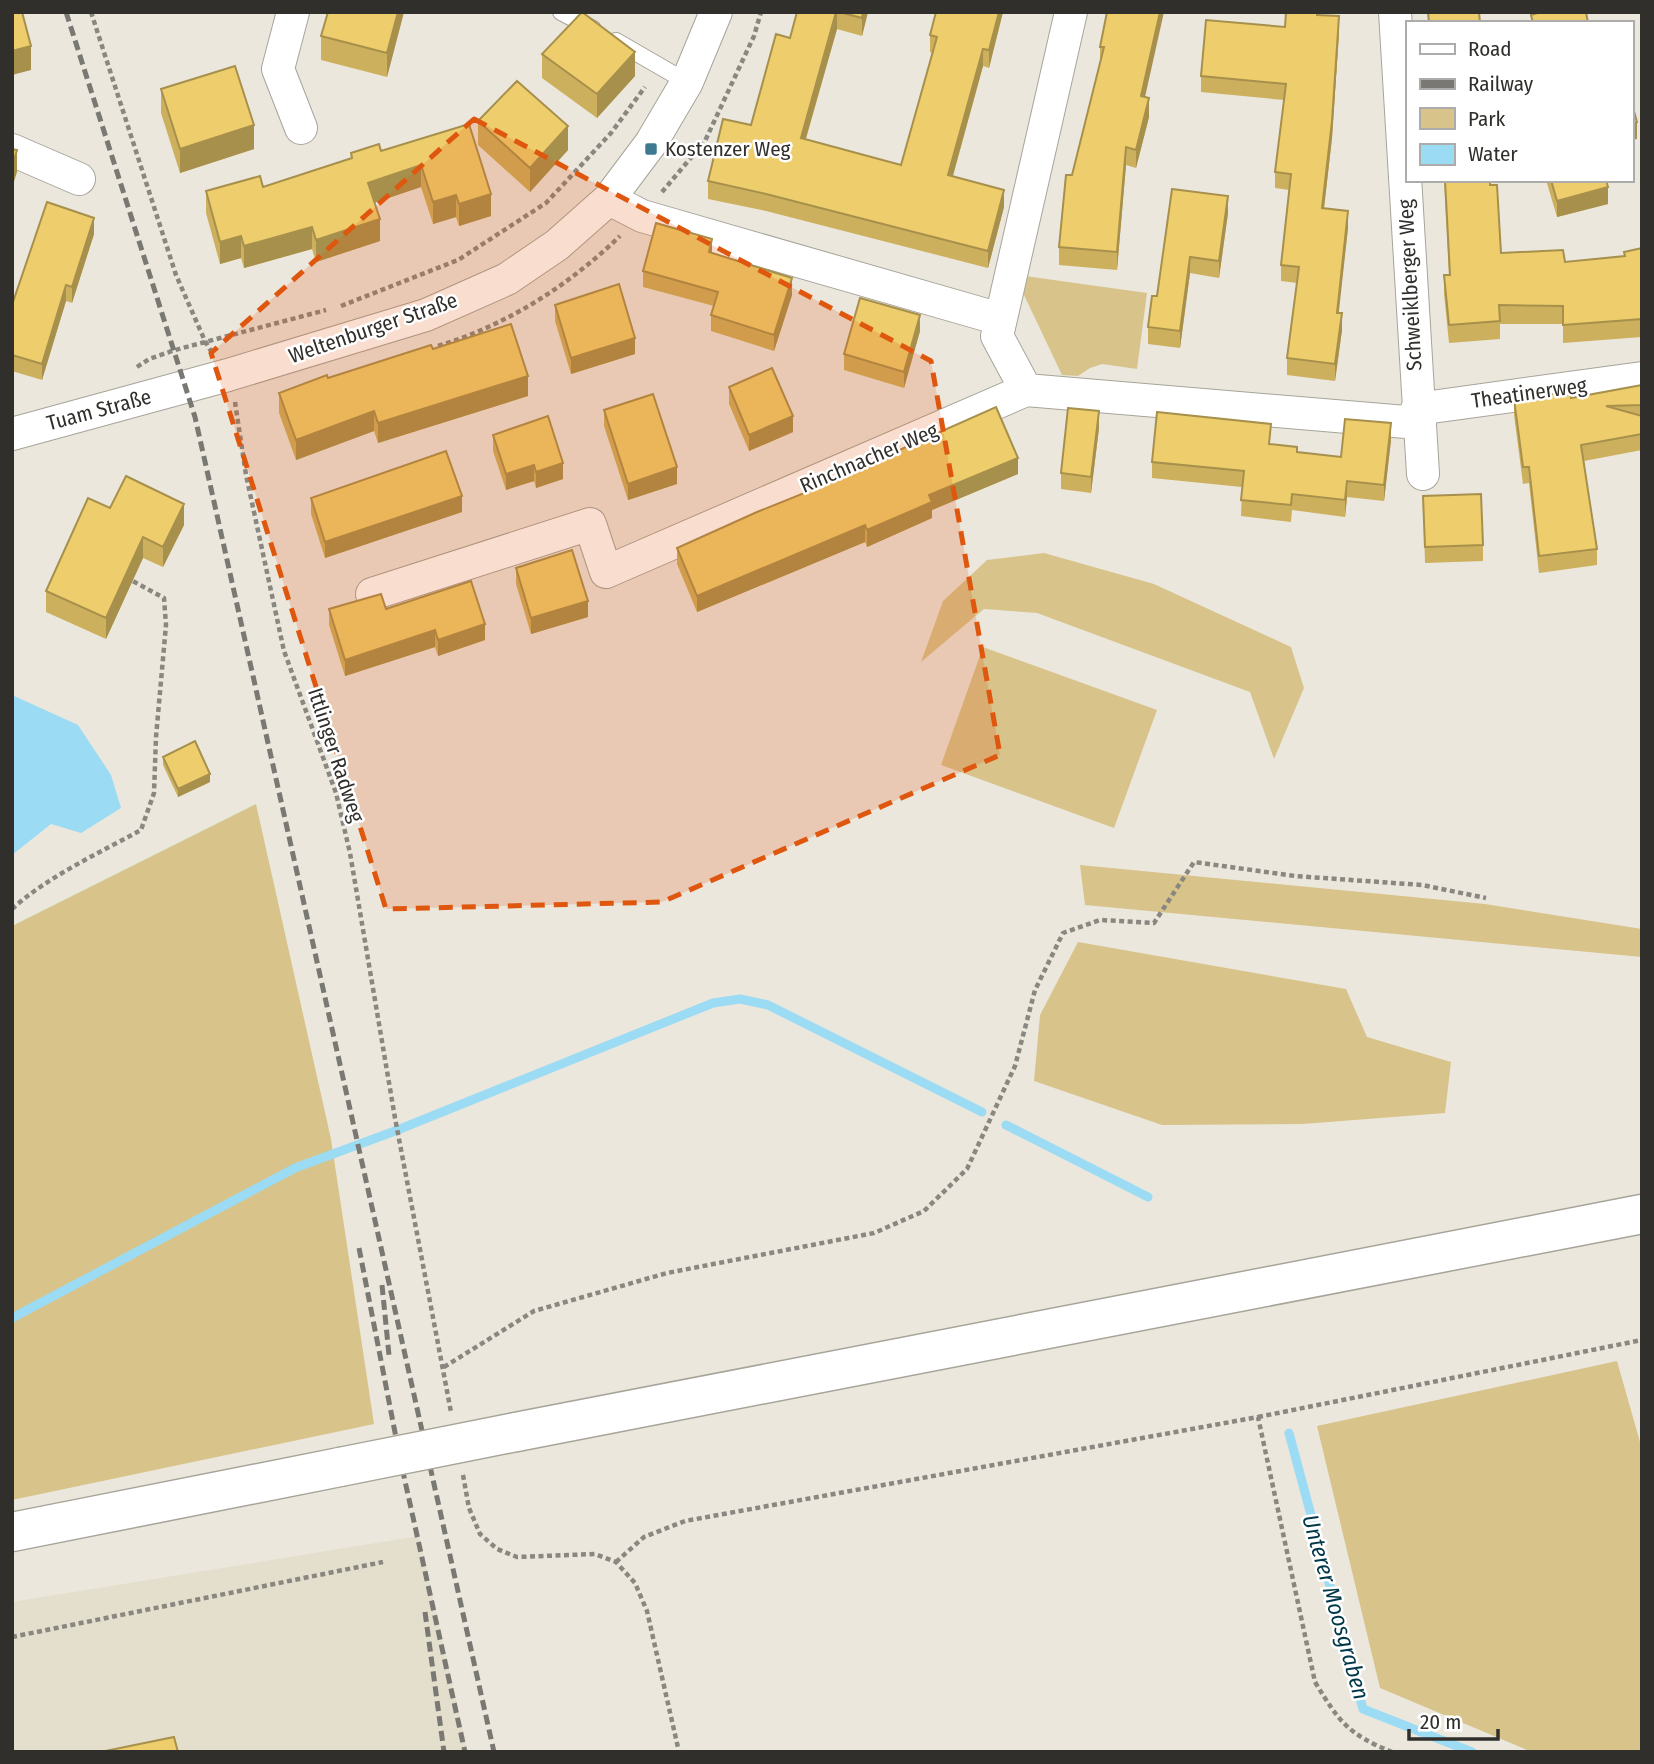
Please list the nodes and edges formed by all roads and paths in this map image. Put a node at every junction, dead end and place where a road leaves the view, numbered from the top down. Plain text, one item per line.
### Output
1 (92, 12) edge
2 (293, 12) edge
3 (561, 12) edge
4 (716, 12) edge
5 (1071, 12) edge
6 (1395, 12) edge
7 (674, 74) junction
8 (301, 128) dead end
9 (12, 150) edge
10 (79, 179) dead end
11 (609, 199) junction
12 (1000, 319) junction
13 (205, 341) junction
14 (131, 370) dead end
15 (228, 375) junction
16 (1642, 378) edge
17 (186, 387) joint
18 (1026, 390) junction
19 (1418, 416) junction
20 (12, 434) edge
21 (1423, 474) dead end
22 (118, 574) edge
23 (372, 594) edge
24 (1486, 898) dead end
25 (12, 909) edge
26 (401, 1147) dead end
27 (1642, 1214) edge
28 (1642, 1340) edge
29 (443, 1367) dead end
30 (1258, 1417) junction
31 (12, 1532) edge
32 (383, 1562) dead end
33 (617, 1562) dead end
34 (12, 1637) edge
35 (1392, 1752) edge

1 - 13 path
2 - 8 street
3 - 7 lane
4 - 7 street, Weltenburger Straße
5 - 12 street
6 - 19 street, Schweiklberger Weg
7 - 11 street, Weltenburger Straße
7 - 13 path
9 - 10 street
11 - 12 street
11 - 15 street, Weltenburger Straße
12 - 18 street
13 - 14 path
13 - 15 path
15 - 17 street, Weltenburger Straße
15 - 26 path, Ittlinger Radweg
16 - 19 street, Theatinerweg
17 - 20 street, Tuam Straße
18 - 19 street, Rinchnacher Weg
18 - 23 street, Rinchnacher Weg
19 - 21 street, Schweiklberger Weg
22 - 25 path
24 - 29 path
27 - 31 highway, bridge
28 - 30 path
30 - 33 path
30 - 35 path
32 - 34 path

